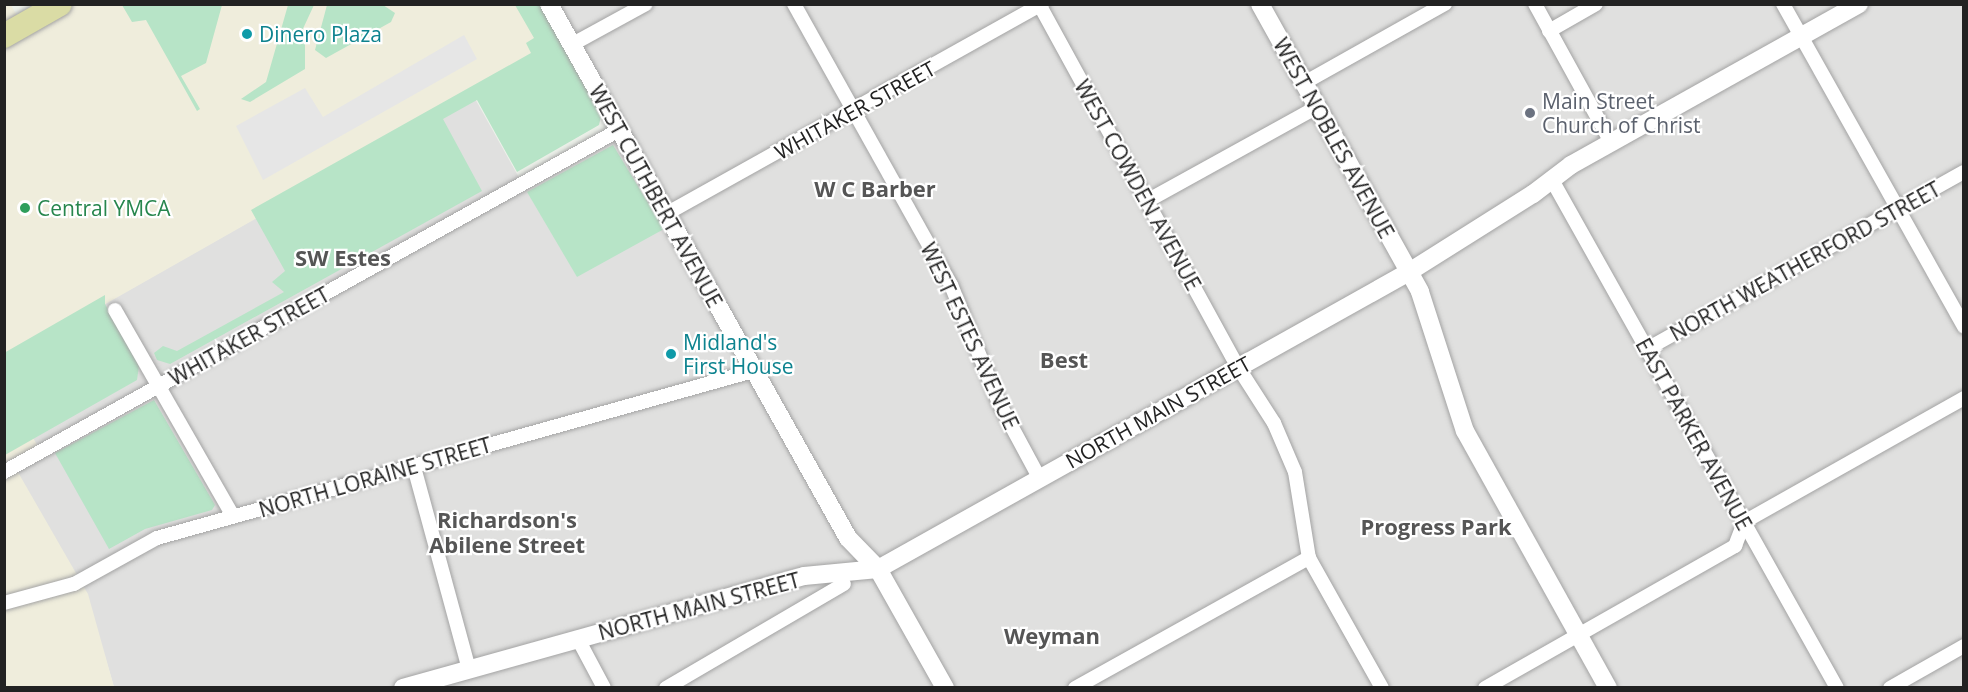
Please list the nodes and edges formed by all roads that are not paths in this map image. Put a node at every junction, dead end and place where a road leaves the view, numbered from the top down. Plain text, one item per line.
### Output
1 (60, 4) edge
2 (549, 4) edge
3 (646, 4) edge
4 (794, 4) edge
5 (1260, 4) edge
6 (1445, 4) edge
7 (1535, 4) edge
8 (1596, 4) edge
9 (1783, 4) edge
10 (1858, 4) edge
11 (1040, 5) edge
12 (1549, 31) junction
13 (4, 36) edge
14 (1801, 36) junction
15 (571, 45) junction
16 (1304, 83) junction
17 (1317, 107) junction
18 (853, 111) junction
19 (619, 130) junction
20 (1611, 142) junction
21 (1964, 172) edge
22 (1551, 180) junction
23 (1147, 201) junction
24 (1898, 209) junction
25 (666, 214) junction
26 (1409, 272) junction
27 (115, 310) dead end
28 (1964, 327) edge
29 (1647, 349) junction
30 (1238, 366) junction
31 (753, 371) junction
32 (159, 386) junction
33 (1964, 398) edge
34 (414, 467) junction
35 (4, 472) edge
36 (1040, 479) junction
37 (233, 516) junction
38 (1744, 522) junction
39 (1309, 558) junction
40 (878, 569) junction
41 (844, 584) dead end
42 (4, 603) edge
43 (1578, 635) junction
44 (578, 639) junction
45 (1964, 646) edge
46 (469, 669) junction
47 (403, 687) edge
48 (604, 687) edge
49 (666, 687) edge
50 (945, 687) edge
51 (1075, 687) edge
52 (1382, 687) edge
53 (1485, 687) edge
54 (1608, 687) edge
55 (1837, 687) edge
56 (1890, 687) edge

1 - 13 highway
2 - 15 street, WEST CUTHBERT AVENUE
3 - 15 street
4 - 18 street, WEST ESTES AVENUE
5 - 16 street, WEST NOBLES AVENUE
6 - 16 street
7 - 12 street
8 - 12 street
9 - 14 street
10 - 14 street, NORTH MAIN STREET
11 - 18 street, WHITAKER STREET
11 - 23 street, WEST COWDEN AVENUE
12 - 20 street
14 - 20 street, NORTH MAIN STREET
14 - 24 street
15 - 19 street, WEST CUTHBERT AVENUE
16 - 17 street, WEST NOBLES AVENUE
17 - 23 street
17 - 26 street, WEST NOBLES AVENUE
18 - 25 street, WHITAKER STREET
18 - 36 street, WEST ESTES AVENUE
19 - 25 street, WEST CUTHBERT AVENUE
19 - 32 street, WHITAKER STREET
20 - 22 street, NORTH MAIN STREET
21 - 24 street, NORTH WEATHERFORD STREET
22 - 26 street, NORTH MAIN STREET
22 - 29 street, EAST PARKER AVENUE
23 - 30 street, WEST COWDEN AVENUE
24 - 28 street
24 - 29 street, NORTH WEATHERFORD STREET
25 - 31 street, WEST CUTHBERT AVENUE
26 - 30 street, NORTH MAIN STREET
26 - 43 street, WEST NOBLES AVENUE
27 - 32 street
29 - 38 street, EAST PARKER AVENUE
30 - 36 street, NORTH MAIN STREET
30 - 39 street, WEST COWDEN AVENUE
31 - 34 street, NORTH LORAINE STREET
31 - 40 street, WEST CUTHBERT AVENUE
32 - 35 street, WHITAKER STREET
32 - 37 street
33 - 38 street
34 - 37 street, NORTH LORAINE STREET
34 - 46 street
36 - 40 street, NORTH MAIN STREET
37 - 42 street, NORTH LORAINE STREET
38 - 43 street
38 - 55 street, EAST PARKER AVENUE
39 - 51 street
39 - 52 street
40 - 44 street, NORTH MAIN STREET
40 - 50 street, WEST CUTHBERT AVENUE
41 - 49 street
43 - 53 street
43 - 54 street, WEST NOBLES AVENUE
44 - 46 street, NORTH MAIN STREET
44 - 48 street
45 - 56 street
46 - 47 street, NORTH MAIN STREET

